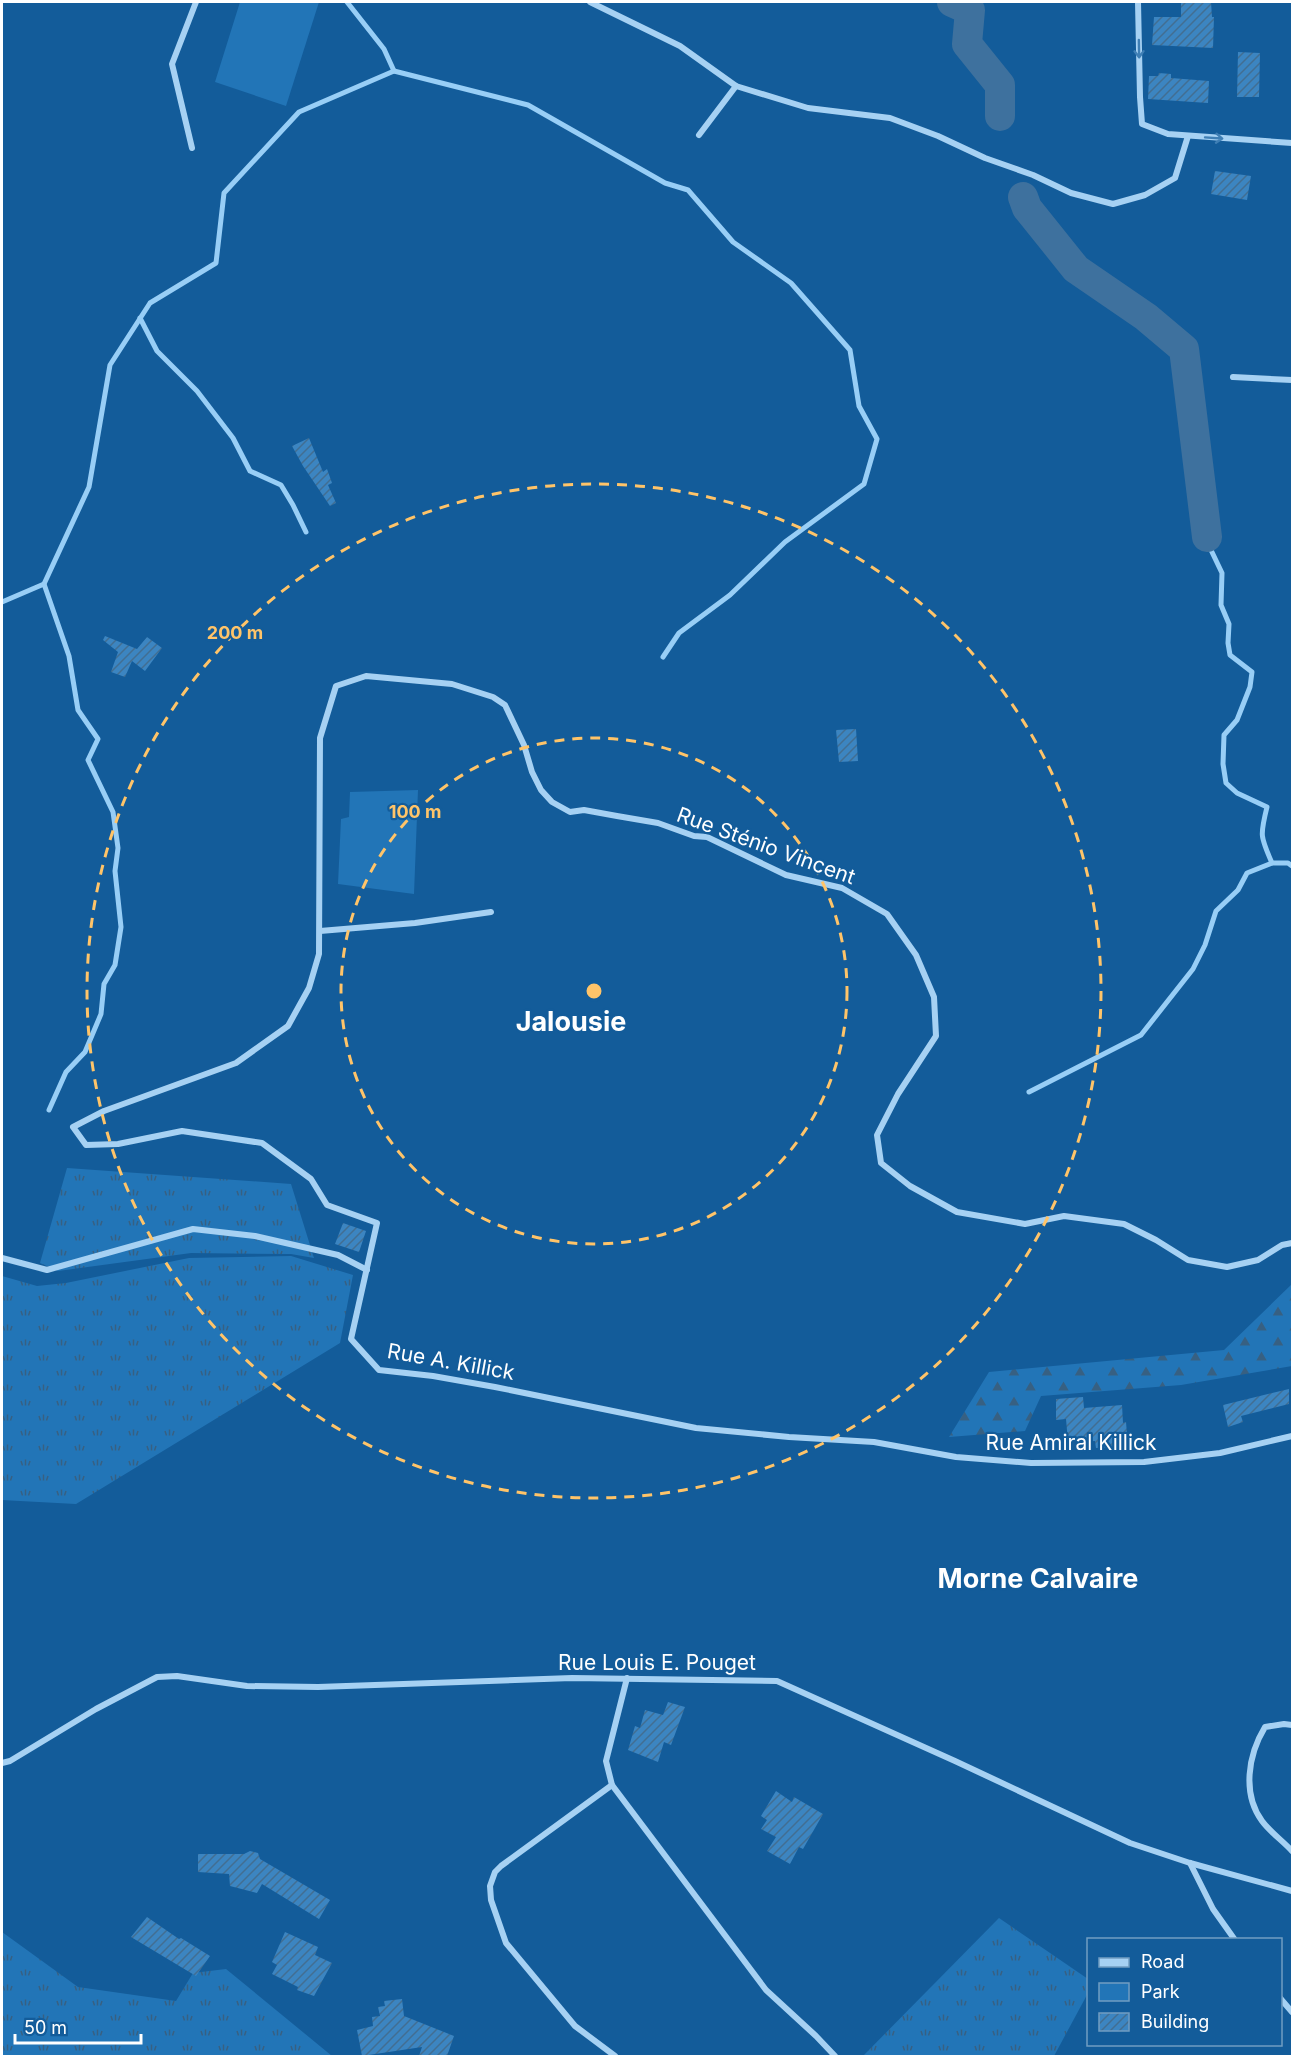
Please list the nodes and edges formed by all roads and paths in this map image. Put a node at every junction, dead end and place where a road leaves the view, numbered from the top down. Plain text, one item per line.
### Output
1 (196, 2) edge
2 (590, 2) edge
3 (1138, 2) edge
4 (736, 86) junction
5 (699, 135) dead end
6 (1188, 136) junction
7 (1293, 143) edge
8 (192, 148) dead end
9 (1233, 377) dead end
10 (1293, 380) edge
11 (491, 912) dead end
12 (320, 931) junction
13 (86, 1145) joint
14 (1293, 1243) edge
15 (2, 1258) edge
16 (367, 1270) junction
17 (1293, 1436) edge
18 (956, 1457) joint
19 (627, 1678) junction
20 (1293, 1725) edge
21 (2, 1763) edge
22 (612, 1785) junction
23 (1293, 1851) edge
24 (1190, 1863) junction
25 (1293, 1891) edge
26 (1234, 1938) edge
27 (1282, 1999) edge
28 (1293, 2012) edge
29 (615, 2056) edge
30 (835, 2056) edge

1 - 8 street
2 - 4 street
3 -> 6 street
4 - 5 street
4 - 6 street
6 -> 7 street
9 - 10 street
11 - 12 street
12 - 13 street, Rue Sténio Vincent
12 - 14 street, Rue Sténio Vincent
13 - 16 street, Rue A. Killick
15 - 16 street
16 - 18 street, Rue A. Killick
17 - 18 street, Rue Amiral Killick
19 - 21 street, Rue Louis E. Pouget
19 - 22 street
19 - 24 street, Rue Louis E. Pouget
20 - 23 street
22 - 29 street
22 - 30 street
24 - 25 street, Rue Louis E. Pouget
24 - 26 street
27 - 28 street

